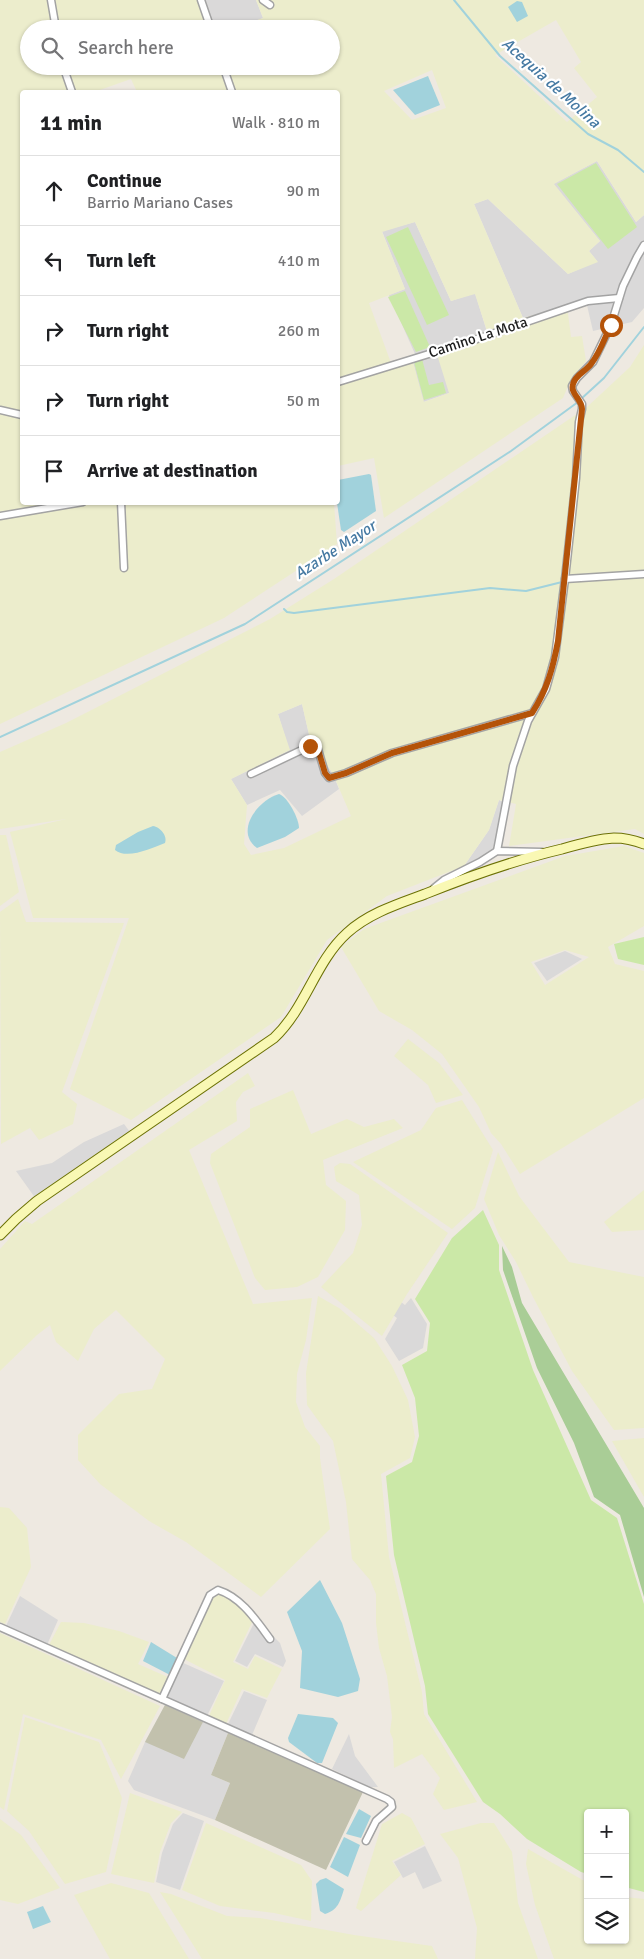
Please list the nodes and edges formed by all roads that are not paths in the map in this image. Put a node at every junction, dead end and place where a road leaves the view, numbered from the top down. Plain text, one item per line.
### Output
1 (51, 0) edge
2 (202, 0) edge
3 (263, 0) edge
4 (270, 5) dead end
5 (54, 20) edge
6 (208, 20) edge
7 (65, 75) edge
8 (226, 75) edge
9 (71, 90) edge
10 (231, 90) edge
11 (644, 246) edge
12 (619, 298) junction
13 (340, 381) edge
14 (0, 410) edge
15 (20, 415) edge
16 (66, 505) edge
17 (121, 505) edge
18 (0, 516) edge
19 (124, 568) dead end
20 (644, 574) edge
21 (565, 579) junction
22 (532, 713) junction
23 (251, 774) dead end
24 (644, 844) edge
25 (497, 851) junction
26 (547, 852) junction
27 (430, 892) junction
28 (0, 1235) edge
29 (0, 1627) edge
30 (270, 1639) dead end
31 (162, 1699) junction
32 (366, 1841) dead end

1 - 5 street
2 - 6 street
3 - 4 street
7 - 9 street
8 - 10 street
11 - 12 street
12 - 13 street, Camino La Mota
12 - 21 street
14 - 15 street
16 - 18 street
17 - 19 street
20 - 21 street
21 - 22 street
22 - 23 street
22 - 25 street
24 - 26 main road
25 - 26 street
25 - 27 street
26 - 27 main road
27 - 28 main road
29 - 31 street
30 - 31 street
31 - 32 street

